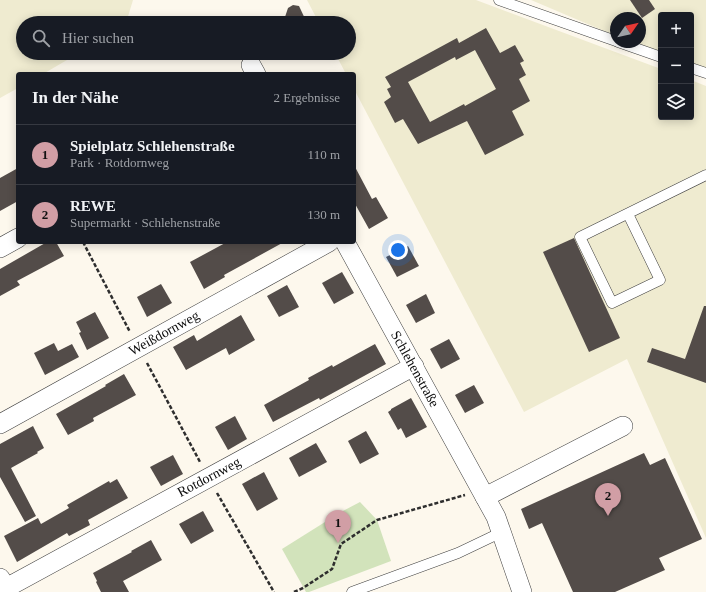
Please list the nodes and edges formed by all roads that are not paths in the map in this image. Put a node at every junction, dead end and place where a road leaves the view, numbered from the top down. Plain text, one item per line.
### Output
1 (499, 0) edge
2 (610, 40) edge
3 (635, 48) edge
4 (658, 56) edge
5 (694, 69) edge
6 (706, 73) edge
7 (706, 175) edge
8 (628, 214) junction
9 (16, 239) edge
10 (325, 244) edge
11 (346, 244) edge
12 (0, 248) edge
13 (414, 366) junction
14 (0, 424) edge
15 (623, 426) dead end
16 (484, 493) junction
17 (502, 532) junction
18 (3, 583) edge
19 (352, 592) edge
20 (522, 592) edge

1 - 2 lane
3 - 4 lane
5 - 6 lane
7 - 8 lane
8 - 8 lane
9 - 12 street
10 - 14 street, Weißdornweg
11 - 13 street, Schlehenstraße
13 - 16 street, Schlehenstraße
13 - 18 street, Rotdornweg
15 - 16 street
16 - 17 street, Schlehenstraße
17 - 19 lane
17 - 20 street, Schlehenstraße

